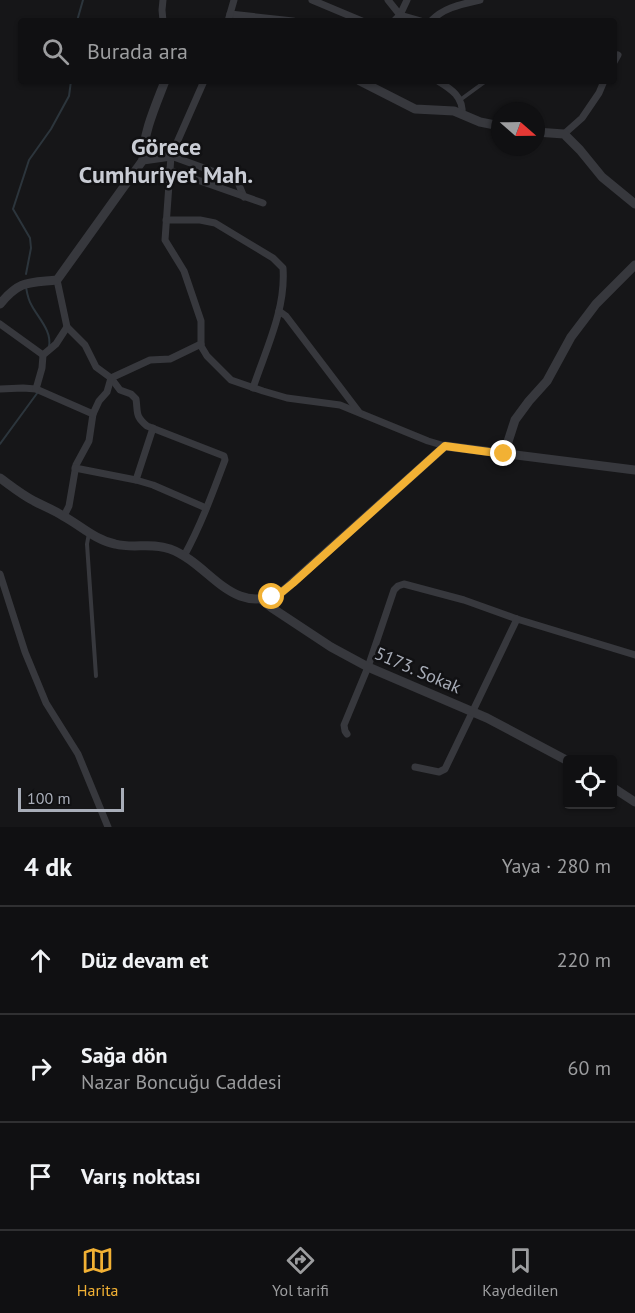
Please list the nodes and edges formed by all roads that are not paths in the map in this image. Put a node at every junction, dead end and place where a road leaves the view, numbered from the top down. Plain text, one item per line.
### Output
1 (163, 0) edge
2 (234, 0) edge
3 (312, 0) edge
4 (380, 0) edge
5 (386, 0) edge
6 (407, 0) edge
7 (480, 0) edge
8 (400, 15) junction
9 (229, 17) edge
10 (163, 18) edge
11 (245, 18) edge
12 (355, 18) edge
13 (397, 18) edge
14 (410, 18) edge
15 (435, 18) edge
16 (164, 84) edge
17 (203, 84) edge
18 (366, 84) edge
19 (443, 84) edge
20 (482, 84) edge
21 (602, 84) edge
22 (460, 100) junction
23 (462, 115) junction
24 (491, 124) edge
25 (545, 133) edge
26 (564, 134) junction
27 (171, 156) junction
28 (143, 160) junction
29 (169, 170) junction
30 (244, 197) junction
31 (634, 203) edge
32 (263, 204) dead end
33 (166, 220) junction
34 (635, 265) edge
35 (57, 280) junction
36 (0, 304) edge
37 (279, 311) junction
38 (0, 324) edge
39 (67, 327) junction
40 (201, 344) junction
41 (46, 352) junction
42 (111, 378) junction
43 (254, 388) junction
44 (0, 389) edge
45 (36, 389) junction
46 (359, 413) junction
47 (93, 414) junction
48 (153, 428) junction
49 (445, 446) junction
50 (504, 454) junction
51 (75, 468) junction
52 (635, 470) edge
53 (0, 478) edge
54 (136, 480) junction
55 (206, 508) junction
56 (63, 516) junction
57 (89, 532) junction
58 (184, 556) junction
59 (0, 574) edge
60 (262, 600) junction
61 (517, 619) junction
62 (635, 655) edge
63 (368, 667) junction
64 (96, 676) dead end
65 (473, 712) junction
66 (347, 734) dead end
67 (563, 759) edge
68 (415, 767) dead end
69 (617, 790) edge
70 (635, 802) edge
71 (108, 827) edge

1 - 10 street
2 - 9 street
3 - 12 street
4 - 5 street
5 - 8 street
6 - 8 street
7 - 15 street
8 - 13 street
8 - 14 street
9 - 11 street
16 - 28 street
17 - 27 street
18 - 23 street
19 - 22 street
20 - 22 lane
21 - 26 street
22 - 23 street
23 - 24 street
25 - 26 street
26 - 31 street
27 - 28 street
27 - 29 street
27 - 30 street
28 - 35 street
29 - 30 street
29 - 33 street
30 - 32 street
33 - 37 street
33 - 40 street
34 - 50 street
35 - 36 street
35 - 39 street
37 - 43 street
37 - 46 street
38 - 41 street
39 - 41 street
39 - 42 street
40 - 42 street
40 - 43 street
41 - 45 street
42 - 47 street
42 - 48 street
43 - 46 street
44 - 45 street
45 - 47 street
46 - 49 street
47 - 51 street
48 - 54 street
48 - 55 street
49 - 50 street
49 - 60 street
50 - 52 street
51 - 54 street
51 - 56 street
53 - 56 street
54 - 55 street
55 - 58 street
56 - 57 street
57 - 58 street
57 - 64 lane
58 - 60 street
59 - 71 street
60 - 63 street, 5173. Sokak
61 - 62 street
61 - 63 street
61 - 65 street
63 - 65 street, 5173. Sokak
63 - 66 street
65 - 67 street, 5173. Sokak
65 - 68 street
69 - 70 street

